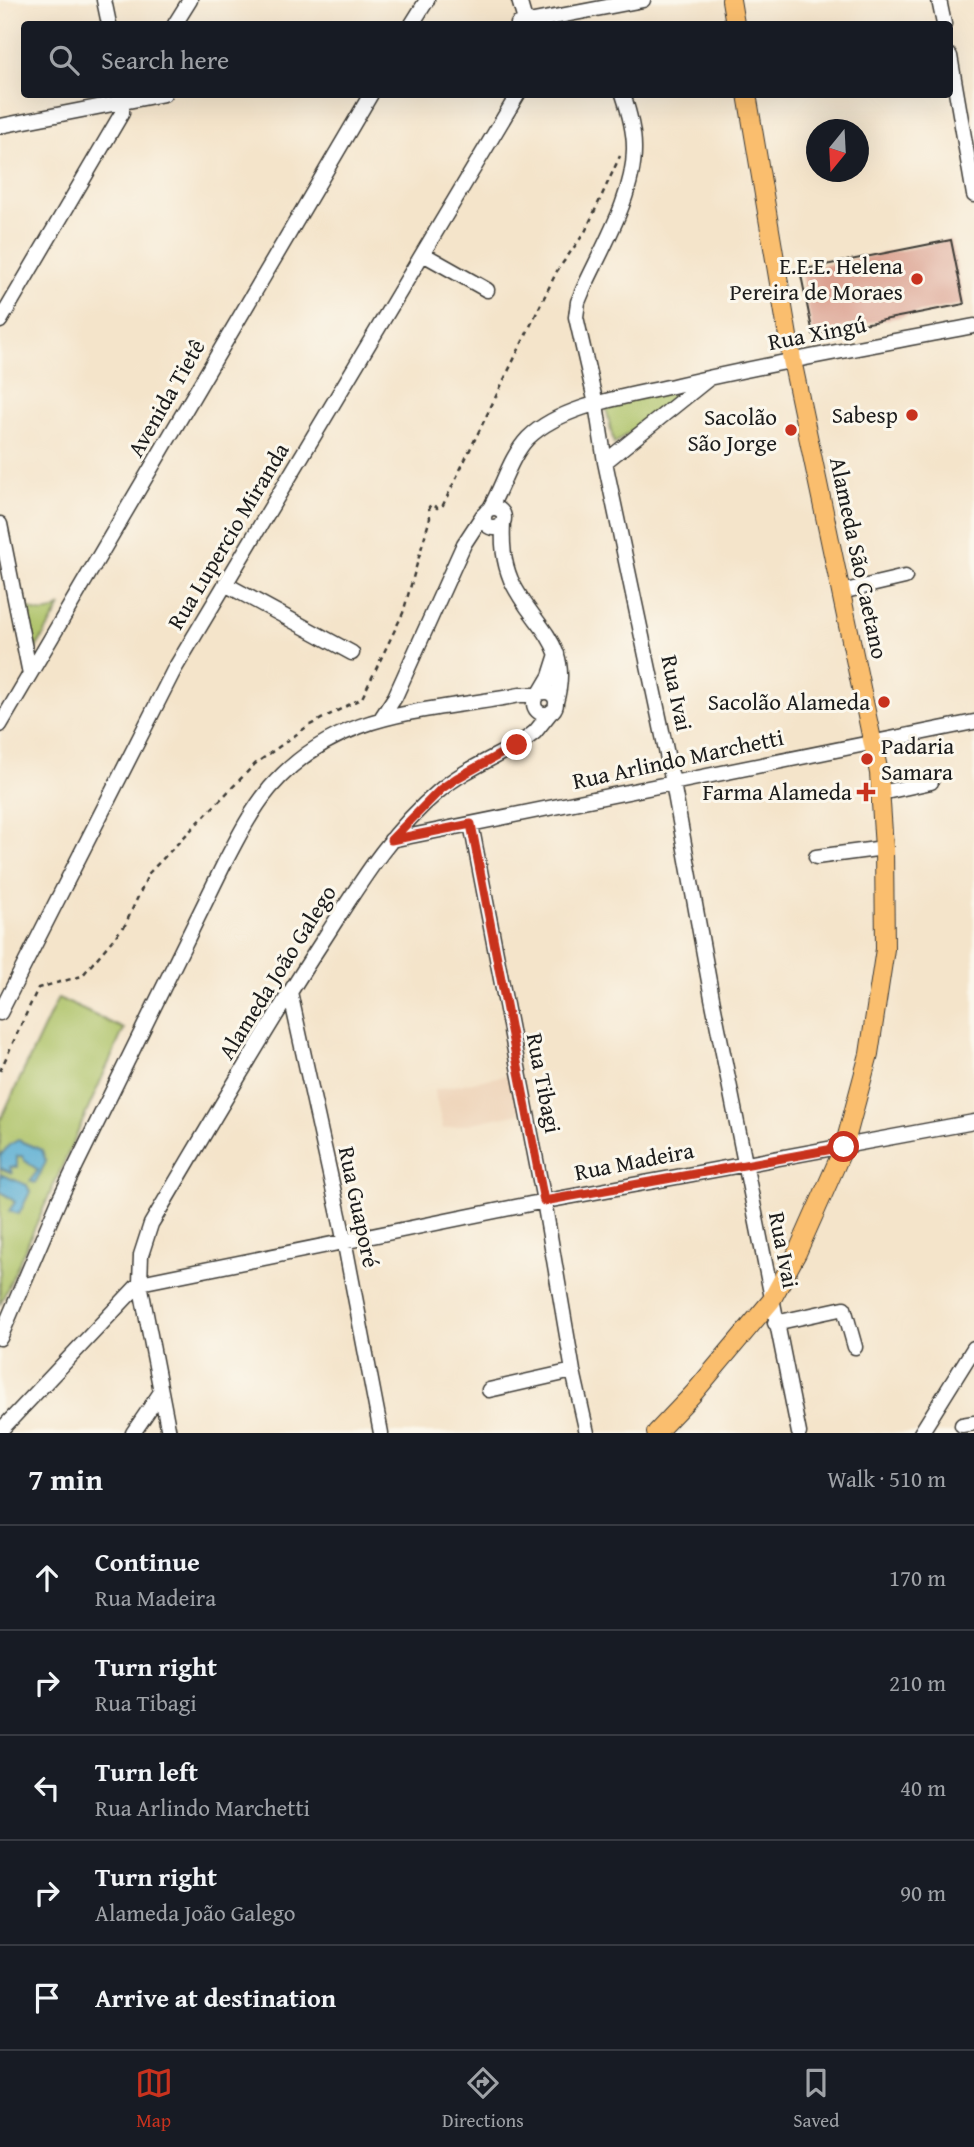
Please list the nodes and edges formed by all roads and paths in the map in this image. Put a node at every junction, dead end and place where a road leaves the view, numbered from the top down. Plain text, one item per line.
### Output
1 (104, 0) edge
2 (190, 0) edge
3 (427, 0) edge
4 (519, 0) edge
5 (643, 0) edge
6 (731, 0) edge
7 (940, 0) edge
8 (578, 19) edge
9 (108, 21) edge
10 (177, 21) edge
11 (414, 21) edge
12 (522, 21) edge
13 (556, 21) edge
14 (734, 21) edge
15 (944, 21) edge
16 (953, 74) edge
17 (369, 98) edge
18 (516, 98) edge
19 (624, 98) edge
20 (748, 98) edge
21 (123, 99) edge
22 (0, 126) edge
23 (634, 140) junction
24 (974, 195) edge
25 (423, 254) junction
26 (487, 290) dead end
27 (0, 321) edge
28 (974, 326) edge
29 (792, 360) junction
30 (710, 377) junction
31 (596, 404) junction
32 (605, 462) junction
33 (493, 518) junction
34 (0, 524) edge
35 (905, 577) dead end
36 (225, 584) junction
37 (841, 592) junction
38 (352, 653) dead end
39 (557, 653) junction
40 (30, 674) junction
41 (536, 700) junction
42 (553, 707) junction
43 (382, 717) junction
44 (974, 722) edge
45 (0, 725) edge
46 (526, 739) junction
47 (874, 742) junction
48 (931, 782) dead end
49 (673, 783) junction
50 (881, 793) junction
51 (471, 824) junction
52 (391, 840) junction
53 (884, 848) junction
54 (816, 857) dead end
55 (290, 992) junction
56 (0, 1013) edge
57 (0, 1071) edge
58 (974, 1122) edge
59 (844, 1147) junction
60 (745, 1164) junction
61 (544, 1201) junction
62 (344, 1242) junction
63 (139, 1283) junction
64 (771, 1301) junction
65 (775, 1323) junction
66 (0, 1338) edge
67 (855, 1347) dead end
68 (974, 1348) edge
69 (573, 1371) junction
70 (489, 1390) dead end
71 (161, 1392) junction
72 (0, 1431) edge
73 (133, 1433) edge
74 (169, 1433) edge
75 (380, 1433) edge
76 (587, 1433) edge
77 (656, 1433) edge
78 (799, 1433) edge
79 (921, 1433) edge

1 - 9 street
2 - 10 street
3 - 11 street
4 - 12 street
5 - 8 street
6 - 14 main road
7 - 15 street
8 - 13 street
16 - 24 street
17 - 40 street, Avenida Tietê
18 - 25 street, Rua Lupercio Miranda
19 - 23 street, Rua Ivai
20 - 29 main road, Alameda São Caetano
21 - 22 street
21 - 27 street
23 - 31 street, Rua Ivai
23 - 57 path
25 - 26 street
25 - 36 street, Rua Lupercio Miranda
28 - 29 street, Rua Xingú
29 - 30 street, Rua Xingú
29 - 37 main road, Alameda São Caetano
30 - 31 street, Rua Xingú
30 - 32 street, Rua Xingú
31 - 32 street, Rua Ivai
31 - 33 street
32 - 49 street, Rua Ivai
33 - 39 street
33 - 43 street
34 - 40 street
35 - 37 street
36 - 38 street
36 - 56 street, Rua Lupercio Miranda
37 - 47 main road, Alameda São Caetano
39 - 41 street
39 - 42 street
40 - 45 street, Avenida Tietê
41 - 42 street
41 - 43 street
41 - 46 street
42 - 46 street, Alameda João Galego
43 - 66 street
44 - 47 street, Rua Arlindo Marchetti
46 - 52 street, Alameda João Galego
47 - 49 street, Rua Arlindo Marchetti
47 - 50 main road, Alameda São Caetano
48 - 50 street
49 - 51 street, Rua Arlindo Marchetti
49 - 60 street, Rua Ivai
50 - 53 main road, Alameda São Caetano
51 - 52 street, Rua Arlindo Marchetti
51 - 61 street, Rua Tibagi
52 - 55 street, Alameda João Galego
53 - 54 street
53 - 59 main road, Alameda São Caetano
55 - 62 street, Rua Guaporé
55 - 63 street, Alameda João Galego
58 - 59 street, Rua Madeira
59 - 60 street, Rua Madeira
59 - 64 main road, Alameda São Caetano
60 - 61 street, Rua Madeira
60 - 64 street, Rua Ivai
61 - 62 street, Rua Madeira
61 - 69 street, Rua Tibagi
62 - 63 street, Rua Madeira
62 - 75 street, Rua Guaporé
63 - 71 street, Alameda João Galego
63 - 72 street
64 - 65 street, Rua Ivai
64 - 77 main road, Alameda São Caetano
65 - 67 street
65 - 78 street, Rua Ivai
68 - 79 street
69 - 70 street
69 - 76 street, Rua Tibagi
71 - 73 street
71 - 74 street, Alameda João Galego

